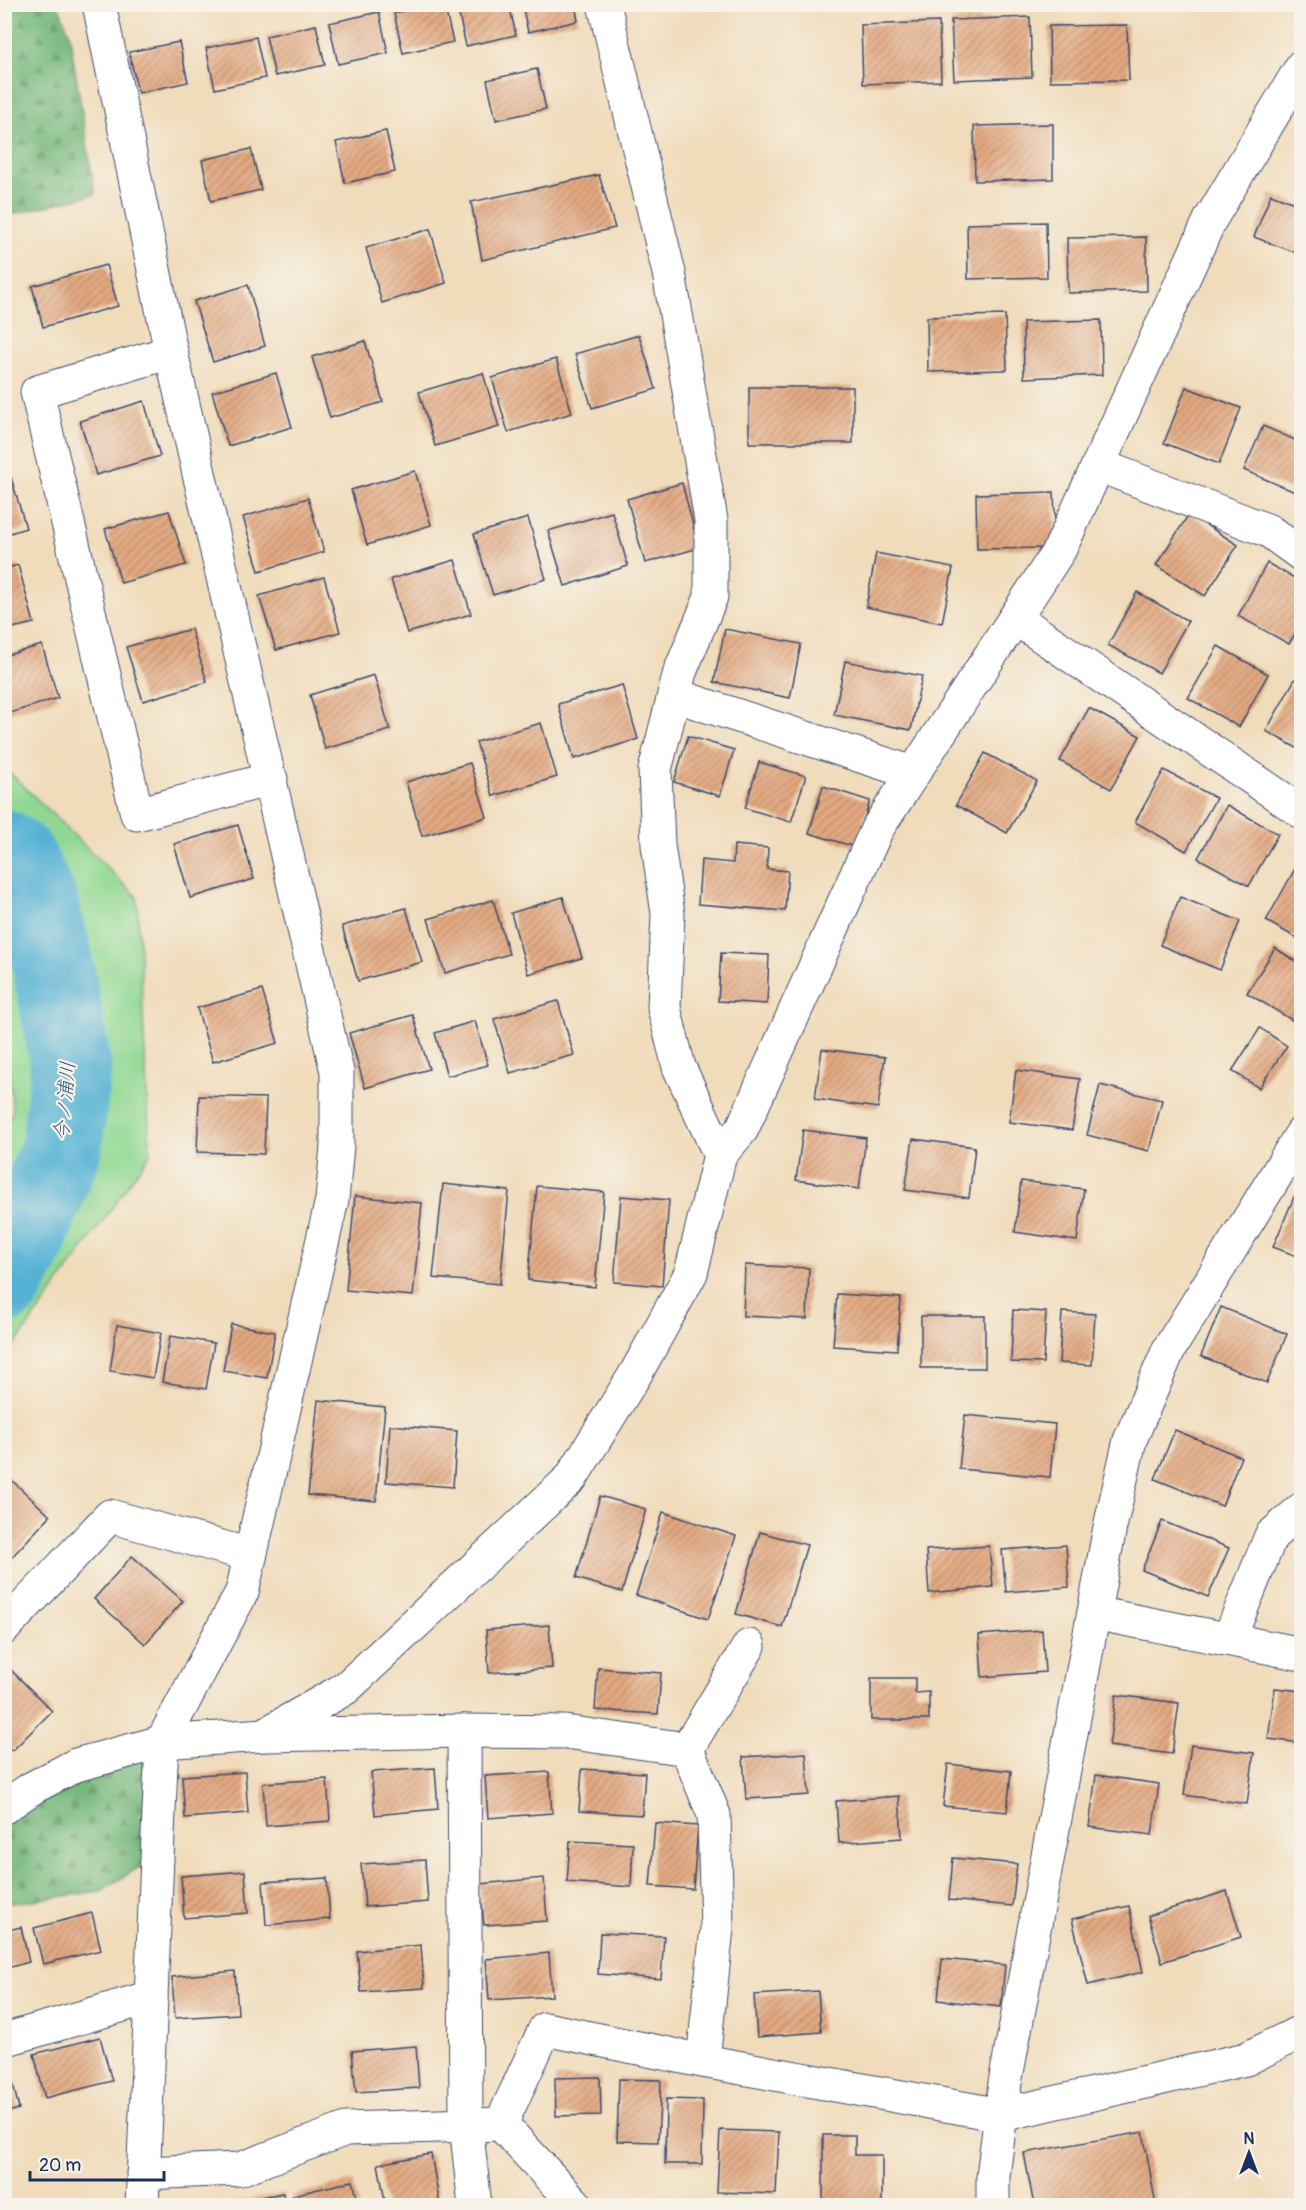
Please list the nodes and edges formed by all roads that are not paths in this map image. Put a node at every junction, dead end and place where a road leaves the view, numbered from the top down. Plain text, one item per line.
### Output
1 (99, 4) edge
2 (604, 4) edge
3 (1302, 66) edge
4 (171, 352) junction
5 (1098, 465) junction
6 (1302, 555) edge
7 (1015, 618) junction
8 (674, 695) junction
9 (914, 773) junction
10 (271, 779) junction
11 (1302, 812) edge
12 (1302, 1133) edge
13 (720, 1155) junction
14 (1302, 1509) edge
15 (250, 1556) junction
16 (1094, 1613) junction
17 (4, 1628) edge
18 (1228, 1639) junction
19 (749, 1646) dead end
20 (1302, 1654) edge
21 (464, 1731) junction
22 (264, 1735) junction
23 (162, 1742) junction
24 (687, 1749) junction
25 (4, 1807) edge
26 (151, 1996) junction
27 (1302, 2031) edge
28 (4, 2040) edge
29 (703, 2061) junction
30 (1001, 2115) junction
31 (501, 2124) junction
32 (466, 2125) junction
33 (143, 2173) junction
34 (142, 2205) edge
35 (475, 2205) edge
36 (577, 2205) edge
37 (993, 2205) edge

1 - 4 street
2 - 8 street
3 - 5 street
4 - 10 street
4 - 10 street
5 - 6 street
5 - 7 street
7 - 9 street
7 - 11 street
8 - 9 street
8 - 13 street
9 - 13 street
10 - 15 street
12 - 16 street
13 - 22 street
14 - 18 street
15 - 17 street
15 - 23 street
16 - 18 street
16 - 30 street
18 - 20 street
19 - 24 street
21 - 22 street
21 - 24 street
21 - 32 street
22 - 23 street
23 - 25 street
23 - 26 street
24 - 29 street
26 - 28 street
26 - 33 street
27 - 30 street
29 - 30 street
29 - 31 street
30 - 37 street
31 - 32 street
31 - 36 street
32 - 33 street
32 - 35 street
33 - 34 street

